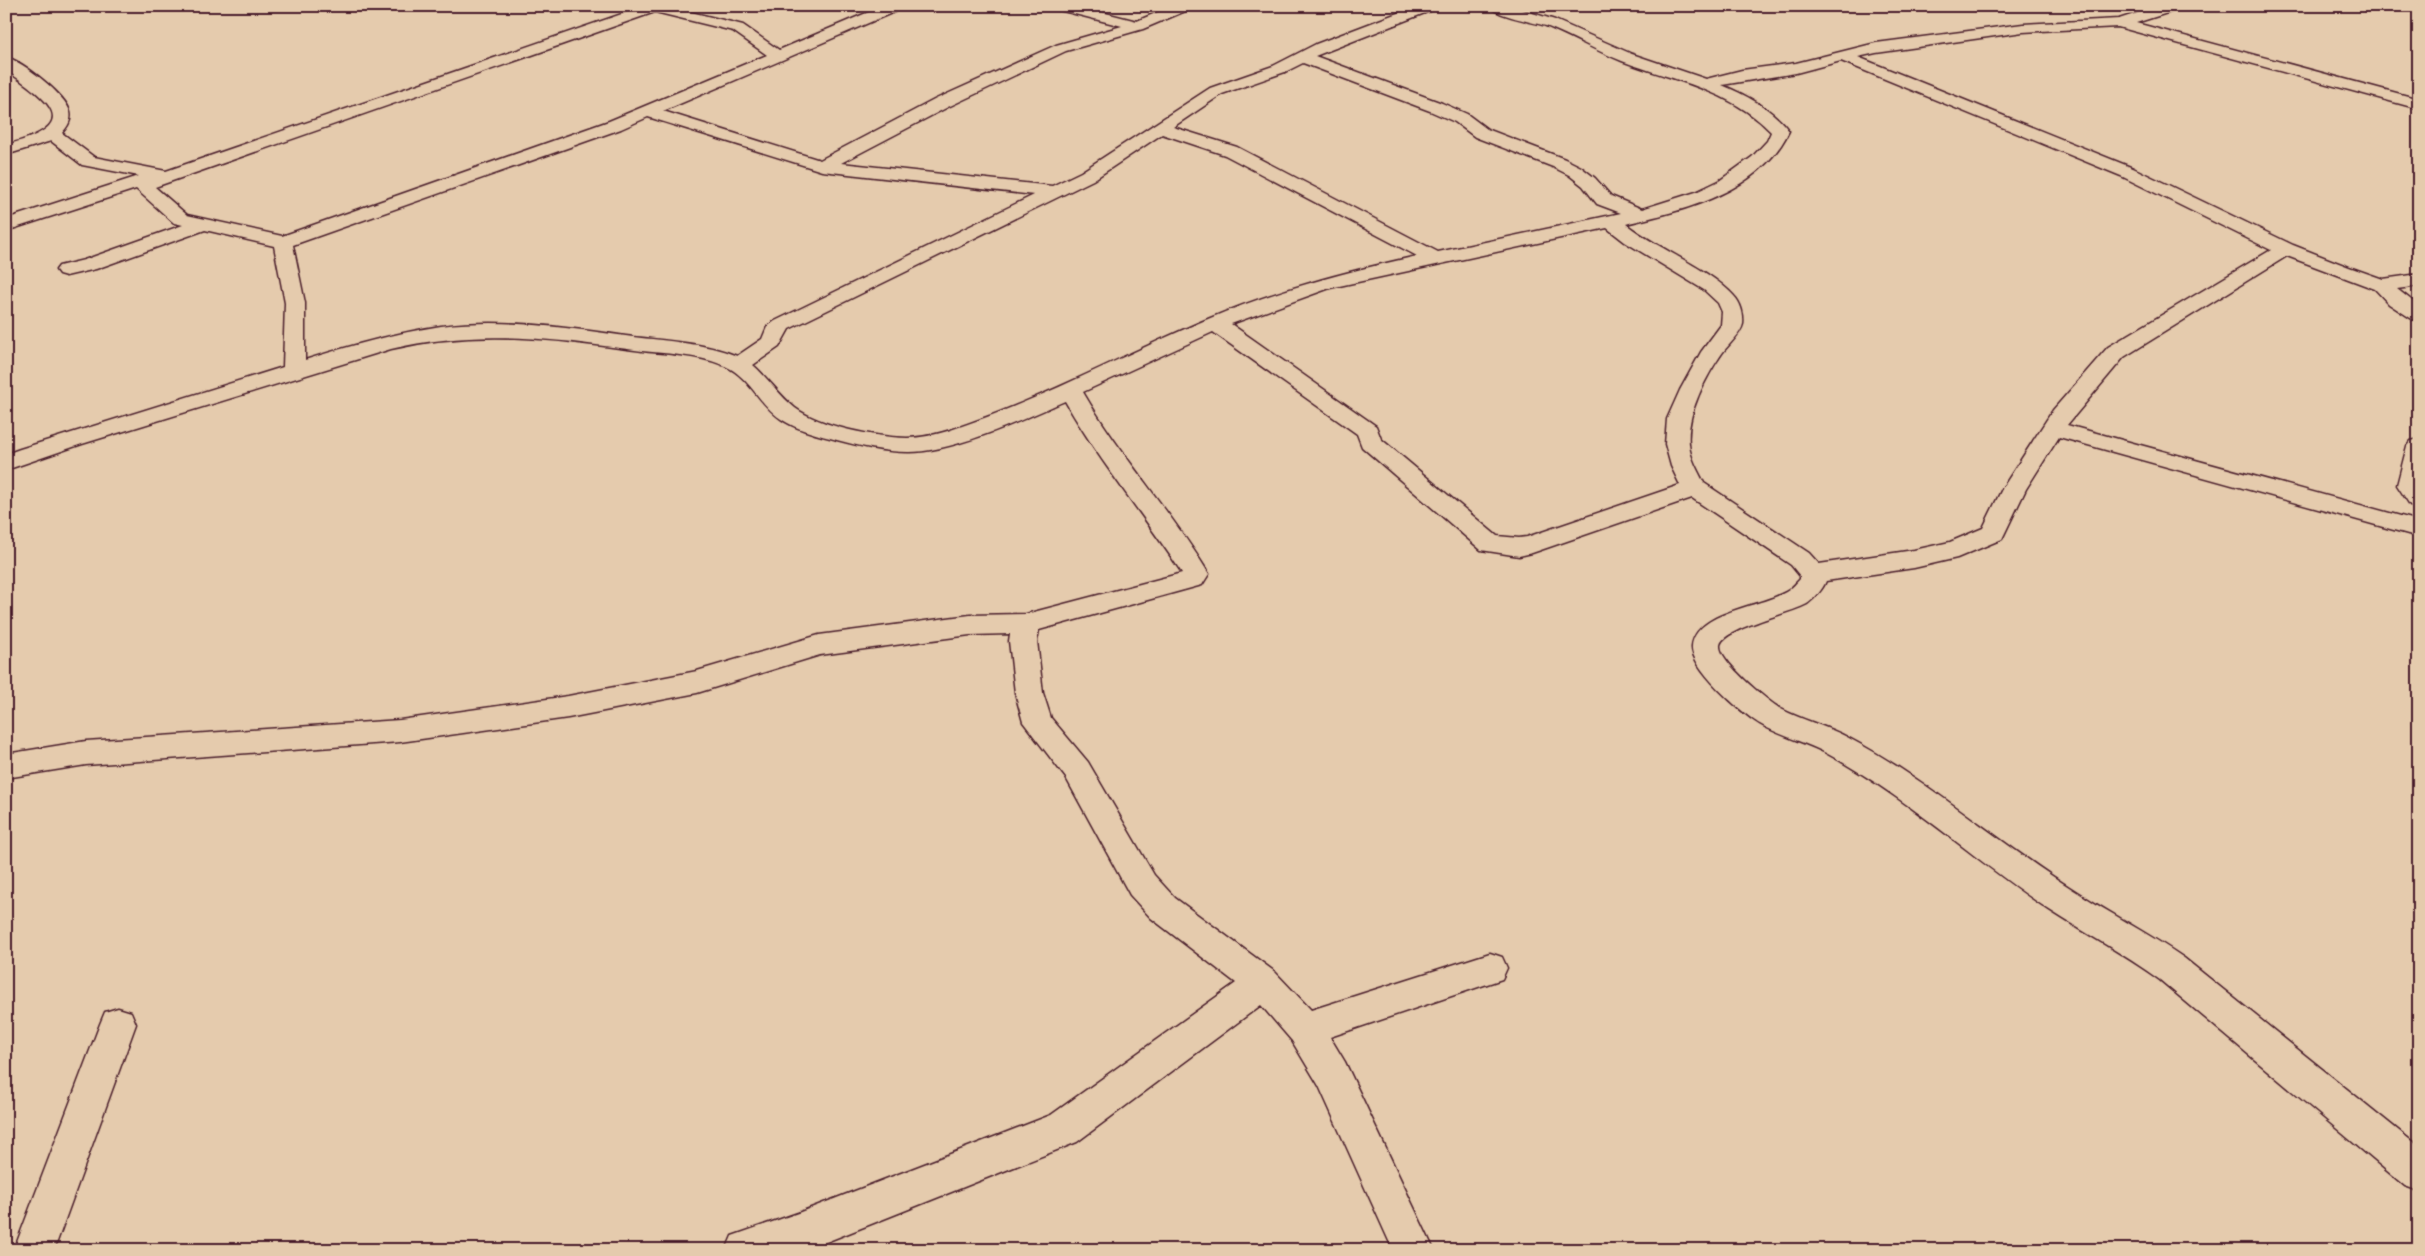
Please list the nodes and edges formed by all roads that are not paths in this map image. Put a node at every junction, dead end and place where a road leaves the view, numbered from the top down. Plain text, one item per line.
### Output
1 (896, 6) edge
2 (1060, 6) edge
3 (1185, 6) edge
4 (1430, 6) edge
5 (1496, 6) edge
6 (2137, 6) edge
7 (2175, 6) edge
8 (657, 7) edge
9 (2159, 11) junction
10 (2118, 24) junction
11 (1138, 26) junction
12 (778, 56) junction
13 (1302, 57) junction
14 (1844, 57) junction
15 (7, 64) edge
16 (1704, 84) junction
17 (2419, 104) edge
18 (647, 111) junction
19 (1160, 128) junction
20 (52, 134) junction
21 (6, 150) edge
22 (822, 166) junction
23 (161, 174) junction
24 (142, 185) junction
25 (1056, 192) junction
26 (1639, 214) junction
27 (1611, 221) junction
28 (204, 224) junction
29 (6, 225) edge
30 (283, 242) junction
31 (2286, 249) junction
32 (1435, 258) junction
33 (66, 270) dead end
34 (2419, 280) edge
35 (2382, 285) junction
36 (2419, 315) edge
37 (1216, 324) junction
38 (741, 364) junction
39 (294, 371) junction
40 (1070, 390) junction
41 (2053, 428) junction
42 (2419, 446) edge
43 (6, 463) edge
44 (1694, 488) junction
45 (2419, 499) edge
46 (2419, 529) edge
47 (1813, 574) junction
48 (1026, 624) junction
49 (6, 766) edge
50 (1490, 968) dead end
51 (1263, 983) junction
52 (118, 1024) dead end
53 (1305, 1028) junction
54 (2419, 1172) edge
55 (34, 1250) edge
56 (746, 1250) edge
57 (1414, 1250) edge

1 - 12 street
2 - 11 street
3 - 11 street
4 - 13 street
5 - 16 street
6 - 9 street
7 - 9 street
8 - 12 street
8 - 24 street
9 - 10 street
10 - 14 street
10 - 17 street
11 - 22 street
12 - 18 street
13 - 19 street
13 - 26 street
14 - 16 street
14 - 31 street
15 - 20 street
16 - 26 street
18 - 22 street
18 - 30 street
19 - 25 street
19 - 32 street
20 - 21 street
20 - 23 street
22 - 25 street
23 - 24 street
23 - 29 street
24 - 28 street
25 - 38 street
26 - 27 street
27 - 32 street
27 - 44 street
28 - 30 street
28 - 33 street
30 - 39 street
31 - 35 street
31 - 41 street
32 - 37 street
34 - 35 street
35 - 36 street
37 - 40 street
37 - 44 street
38 - 39 street
38 - 40 street
39 - 43 street
40 - 48 street
41 - 46 street
41 - 47 street
42 - 45 street
44 - 47 street
47 - 54 street
48 - 49 street
48 - 51 street
50 - 53 street
51 - 53 street
51 - 56 street
52 - 55 street
53 - 57 street

